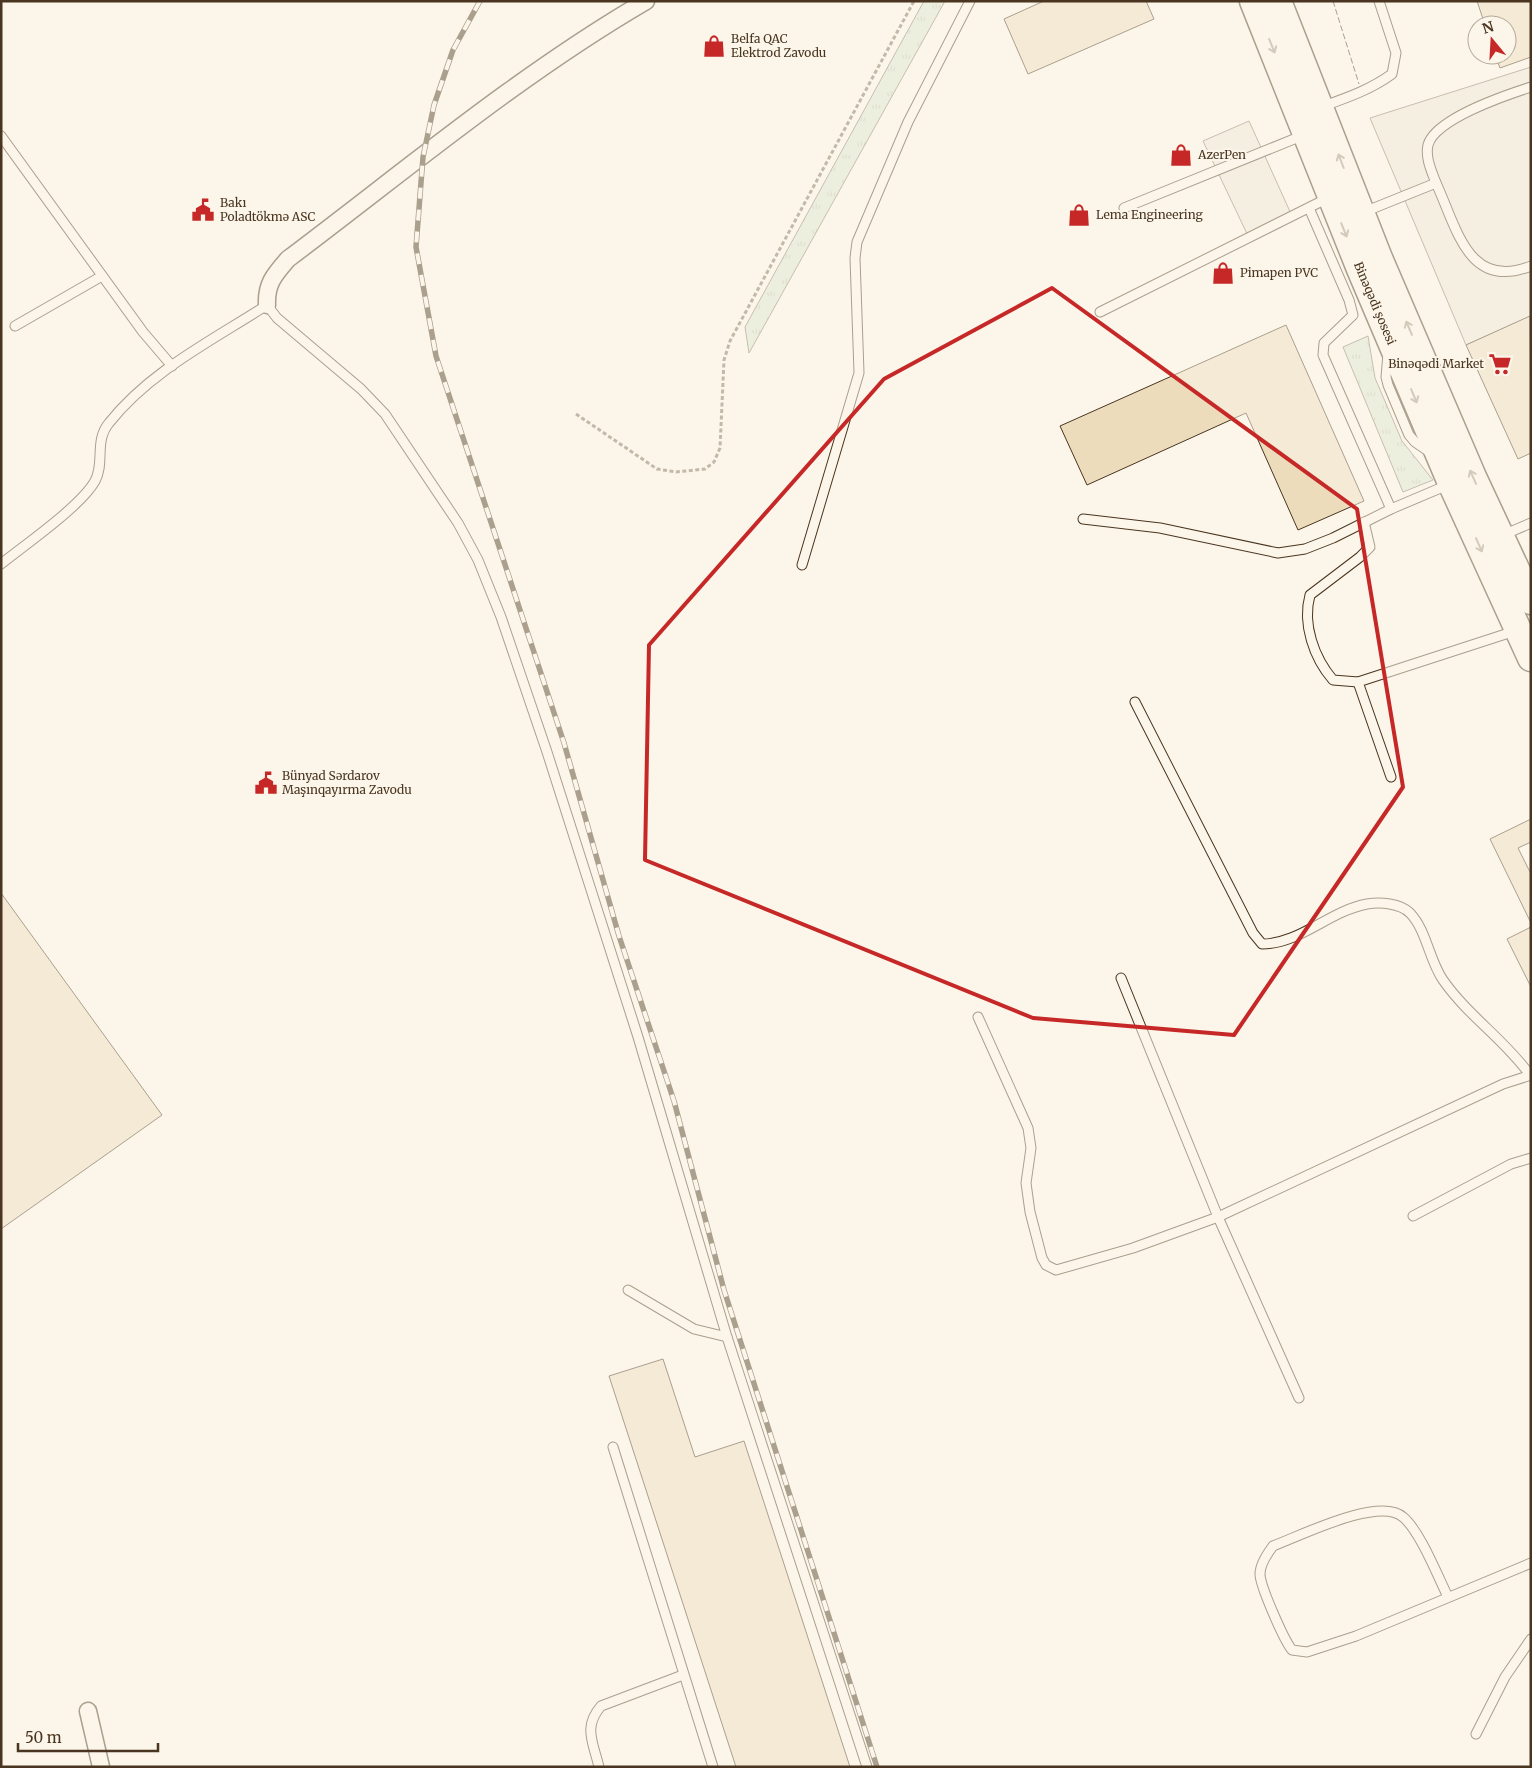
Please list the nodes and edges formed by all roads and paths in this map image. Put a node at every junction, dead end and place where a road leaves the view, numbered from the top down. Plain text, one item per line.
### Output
1 (646, 1) edge
2 (914, 1) edge
3 (970, 1) edge
4 (1253, 1) edge
5 (1278, 1) edge
6 (1379, 1) edge
7 (1531, 87) edge
8 (1320, 108) junction
9 (1307, 134) junction
10 (1, 136) edge
11 (1436, 183) junction
12 (1320, 202) junction
13 (1124, 208) dead end
14 (1361, 213) junction
15 (1531, 266) edge
16 (102, 276) junction
17 (267, 305) junction
18 (1100, 312) dead end
19 (15, 326) dead end
20 (172, 366) junction
21 (576, 414) dead end
22 (1447, 472) junction
23 (1391, 509) junction
24 (1083, 518) dead end
25 (1364, 522) junction
26 (1531, 522) edge
27 (1501, 536) junction
28 (1, 564) edge
29 (802, 565) dead end
30 (1531, 601) edge
31 (1518, 630) junction
32 (1531, 658) edge
33 (1358, 682) junction
34 (1136, 702) dead end
35 (1391, 777) dead end
36 (1120, 978) dead end
37 (978, 1017) dead end
38 (1530, 1075) edge
39 (1531, 1158) edge
40 (1413, 1216) dead end
41 (1218, 1217) junction
42 (628, 1290) dead end
43 (727, 1337) junction
44 (1299, 1398) dead end
45 (613, 1446) dead end
46 (1531, 1563) edge
47 (1448, 1597) junction
48 (1531, 1639) edge
49 (683, 1674) junction
50 (88, 1711) dead end
51 (1476, 1734) dead end
52 (101, 1767) edge
53 (599, 1767) edge
54 (713, 1767) edge
55 (868, 1767) edge

1 - 17 street
2 - 21 path
3 - 29 lane
4 -> 9 main road, Binəqədi şosesi
5 - 8 main road, Binəqədi şosesi
6 - 8 lane
7 - 11 lane
14 -> 8 main road, Binəqədi şosesi
9 - 12 main road, Binəqədi şosesi
9 - 13 lane
10 - 16 lane
11 - 14 lane
11 - 15 lane
12 - 18 lane
12 -> 22 main road, Binəqədi şosesi
12 - 23 lane
27 -> 14 main road, Binəqədi şosesi
16 - 19 lane
16 - 20 lane
17 - 20 lane
17 - 43 lane
20 - 28 lane
22 - 23 lane
22 -> 31 main road, Binəqədi şosesi
23 - 25 lane
24 - 25 lane
25 - 33 lane
26 - 27 lane
27 - 30 main road, Binəqədi şosesi
31 - 32 main road, Binəqədi şosesi
31 - 33 lane
33 - 35 lane
34 - 38 lane
36 - 41 lane
37 - 41 lane
38 - 41 lane
39 - 40 lane
41 - 44 lane
42 - 43 lane
43 - 55 lane
45 - 49 lane
46 - 47 lane
47 - 47 lane
48 - 51 lane
49 - 53 lane
49 - 54 lane
50 - 52 street

